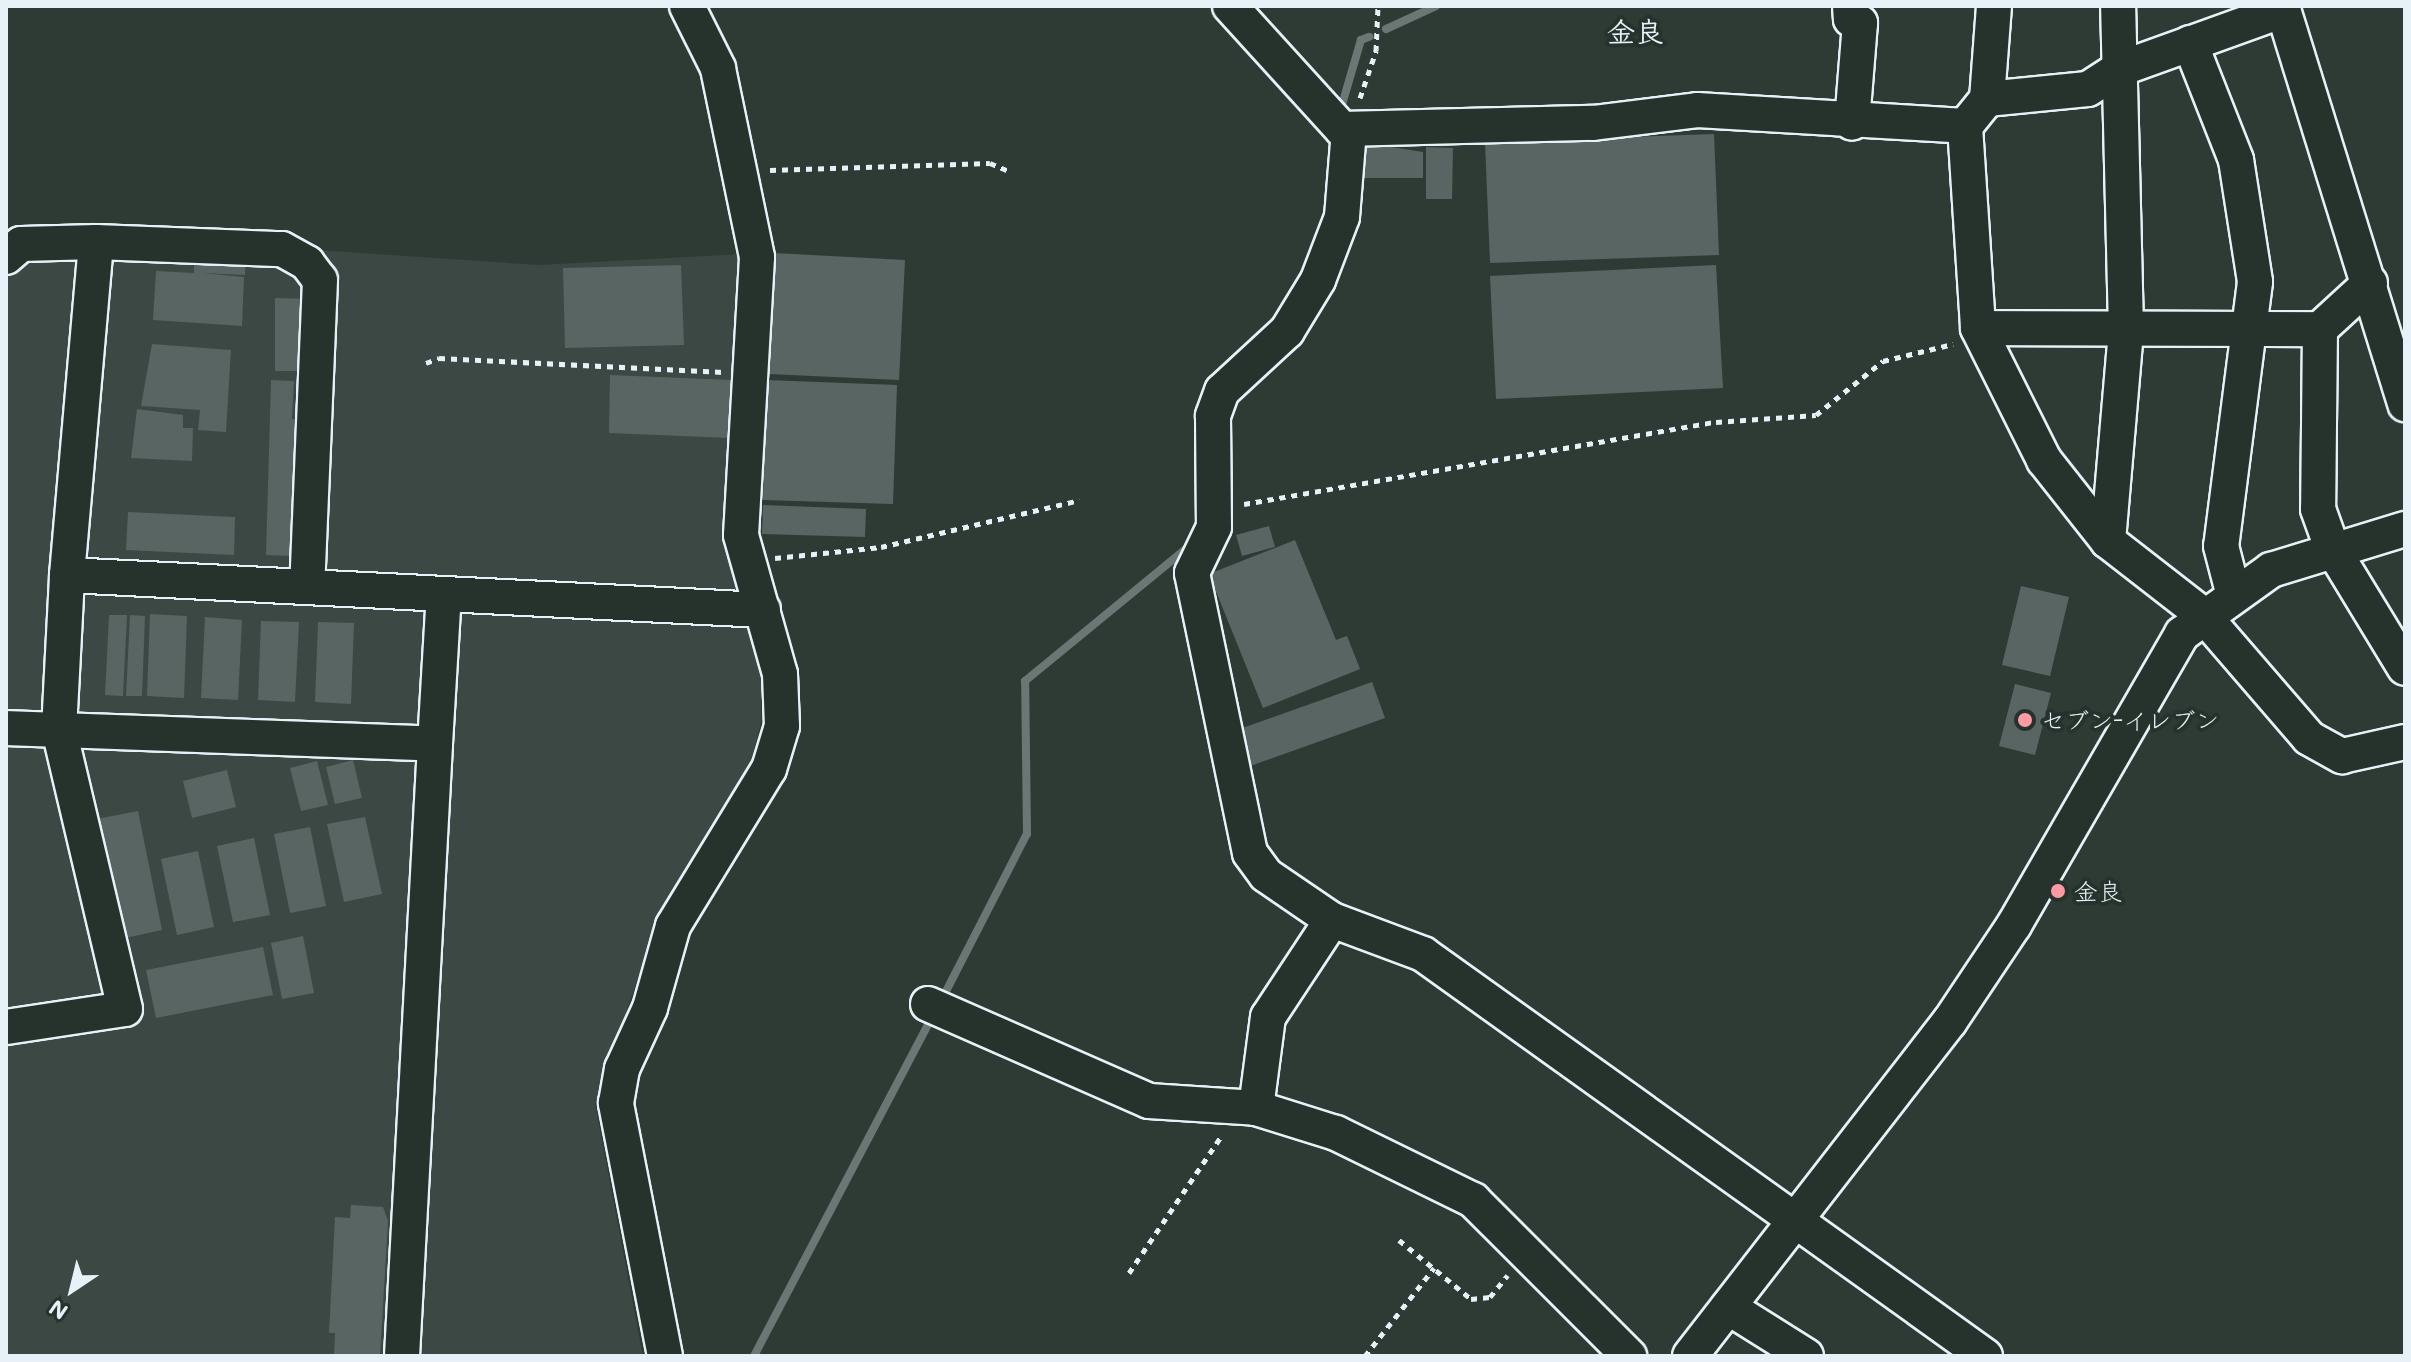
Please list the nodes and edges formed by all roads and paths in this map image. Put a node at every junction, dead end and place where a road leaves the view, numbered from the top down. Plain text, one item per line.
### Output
1 (687, 6) edge
2 (1230, 6) edge
3 (1378, 6) edge
4 (1850, 6) edge
5 (1994, 6) edge
6 (2118, 6) edge
7 (2283, 8) edge
8 (2190, 43) junction
9 (2117, 70) junction
10 (1987, 99) junction
11 (1852, 123) junction
12 (1965, 126) junction
13 (1341, 128) junction
14 (739, 171) junction
15 (1011, 172) dead end
16 (96, 242) junction
17 (6, 257) edge
18 (2370, 283) junction
19 (2126, 329) junction
20 (2320, 329) junction
21 (1980, 333) junction
22 (2246, 333) junction
23 (426, 363) dead end
24 (753, 373) junction
25 (2405, 404) edge
26 (1080, 500) dead end
27 (1215, 509) junction
28 (2405, 529) edge
29 (2108, 541) junction
30 (2332, 548) junction
31 (745, 561) junction
32 (67, 575) junction
33 (307, 587) junction
34 (2233, 592) junction
35 (444, 594) junction
36 (763, 610) junction
37 (2203, 615) junction
38 (2405, 668) edge
39 (6, 728) edge
40 (59, 730) junction
41 (2405, 742) edge
42 (435, 744) junction
43 (1332, 920) junction
44 (940, 1010) dead end
45 (6, 1027) edge
46 (1250, 1108) junction
47 (1797, 1218) junction
48 (1399, 1240) dead end
49 (1529, 1249) junction
50 (1434, 1268) junction
51 (1129, 1273) dead end
52 (1728, 1307) junction
53 (402, 1356) edge
54 (665, 1356) edge
55 (1365, 1356) edge
56 (1629, 1356) edge
57 (1690, 1356) edge
58 (1806, 1356) edge
59 (1985, 1356) edge

1 - 14 street
2 - 13 street
3 - 13 path
4 - 11 street
5 - 10 street
6 - 9 street
7 - 8 street
7 - 18 street
8 - 9 street
8 - 22 street
9 - 10 street
9 - 19 street
10 - 12 street
11 - 12 street
11 - 13 street
12 - 21 street
13 - 27 street
14 - 15 path
14 - 24 street
16 - 17 street
16 - 32 street
16 - 33 street
18 - 20 street
18 - 25 street
19 - 21 street
19 - 22 street
19 - 29 street
20 - 22 street
20 - 30 street
21 - 27 path
21 - 29 street
22 - 34 street
23 - 24 path
24 - 31 street
26 - 31 path
27 - 43 street
28 - 30 street
29 - 37 street
30 - 34 street
30 - 38 street
31 - 36 street
32 - 33 street
32 - 40 street
33 - 35 street
34 - 37 street
35 - 36 street
35 - 42 street
36 - 54 street
37 - 41 street
37 - 47 street
39 - 40 street
40 - 42 street
40 - 45 street
42 - 53 street
43 - 46 street
43 - 47 street
44 - 46 street
46 - 49 street
46 - 51 path
47 - 52 street
47 - 59 street
48 - 50 path
49 - 50 path
49 - 56 street
50 - 55 path
52 - 57 street
52 - 58 street

